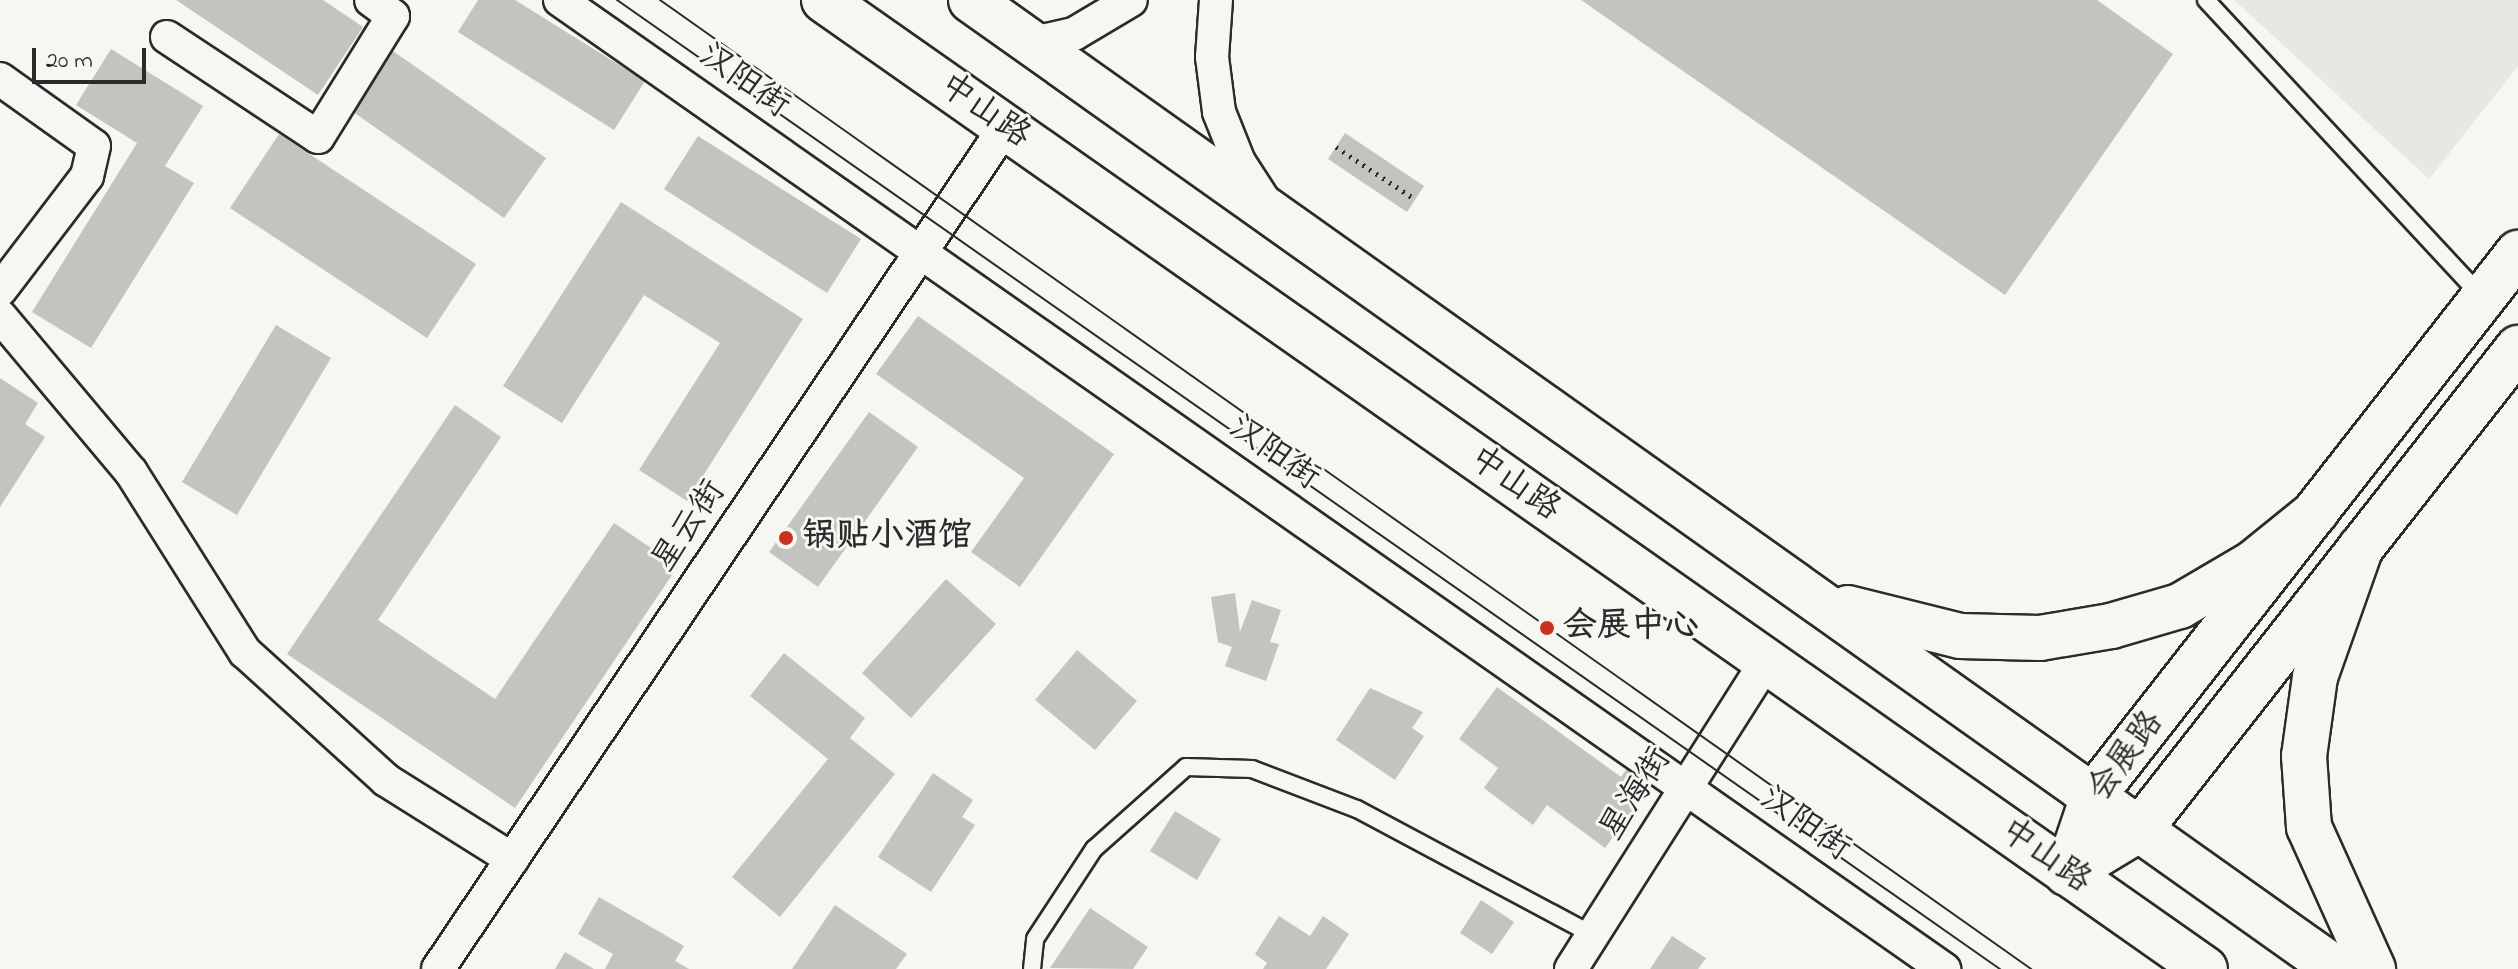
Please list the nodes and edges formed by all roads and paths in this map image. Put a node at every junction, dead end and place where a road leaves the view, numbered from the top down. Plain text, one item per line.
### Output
1 (371, 0) edge
2 (560, 0) edge
3 (824, 0) edge
4 (971, 0) edge
5 (1131, 0) edge
6 (1216, 0) edge
7 (2206, 0) edge
8 (167, 37) dead end
9 (1033, 43) junction
10 (0, 79) edge
11 (1005, 127) junction
12 (1336, 147) dead end
13 (1415, 199) dead end
14 (1271, 212) junction
15 (920, 253) junction
16 (2518, 253) edge
17 (0, 290) edge
18 (2483, 298) junction
19 (0, 316) edge
20 (2518, 348) edge
21 (2316, 512) junction
22 (2361, 547) junction
23 (1801, 589) junction
24 (1766, 662) junction
25 (1686, 789) junction
26 (2093, 796) junction
27 (2140, 829) junction
28 (512, 859) junction
29 (2067, 873) junction
30 (1593, 935) junction
31 (438, 969) edge
32 (1032, 969) edge
33 (1571, 969) edge
34 (1944, 969) edge
35 (2205, 969) edge
36 (2336, 969) edge
37 (2373, 969) edge

1 - 8 street
2 - 15 street, 汉阳街
3 - 11 main road, 中山路
4 - 9 main road
5 - 9 street
6 - 14 street
7 - 18 lane
9 - 14 main road
10 - 17 street
11 - 15 street, 星云街
11 - 24 main road, 中山路
12 - 13 path
14 - 23 main road
15 - 25 street, 汉阳街
15 - 28 street, 星云街
16 - 18 main road, 会展路
18 - 21 main road, 会展路
19 - 28 street
20 - 22 main road, 会展路
21 - 23 main road
21 - 26 main road, 会展路
22 - 27 main road, 会展路
22 - 37 main road
23 - 26 main road
24 - 25 street, 星海街
24 - 29 main road, 中山路
25 - 30 street, 星海街
25 - 34 street, 汉阳街
26 - 27 main road
26 - 29 main road, 会展路
27 - 29 main road, 会展路
27 - 36 main road
28 - 31 street, 星云街
29 - 35 main road, 中山路
30 - 32 lane
30 - 33 street, 星海街

